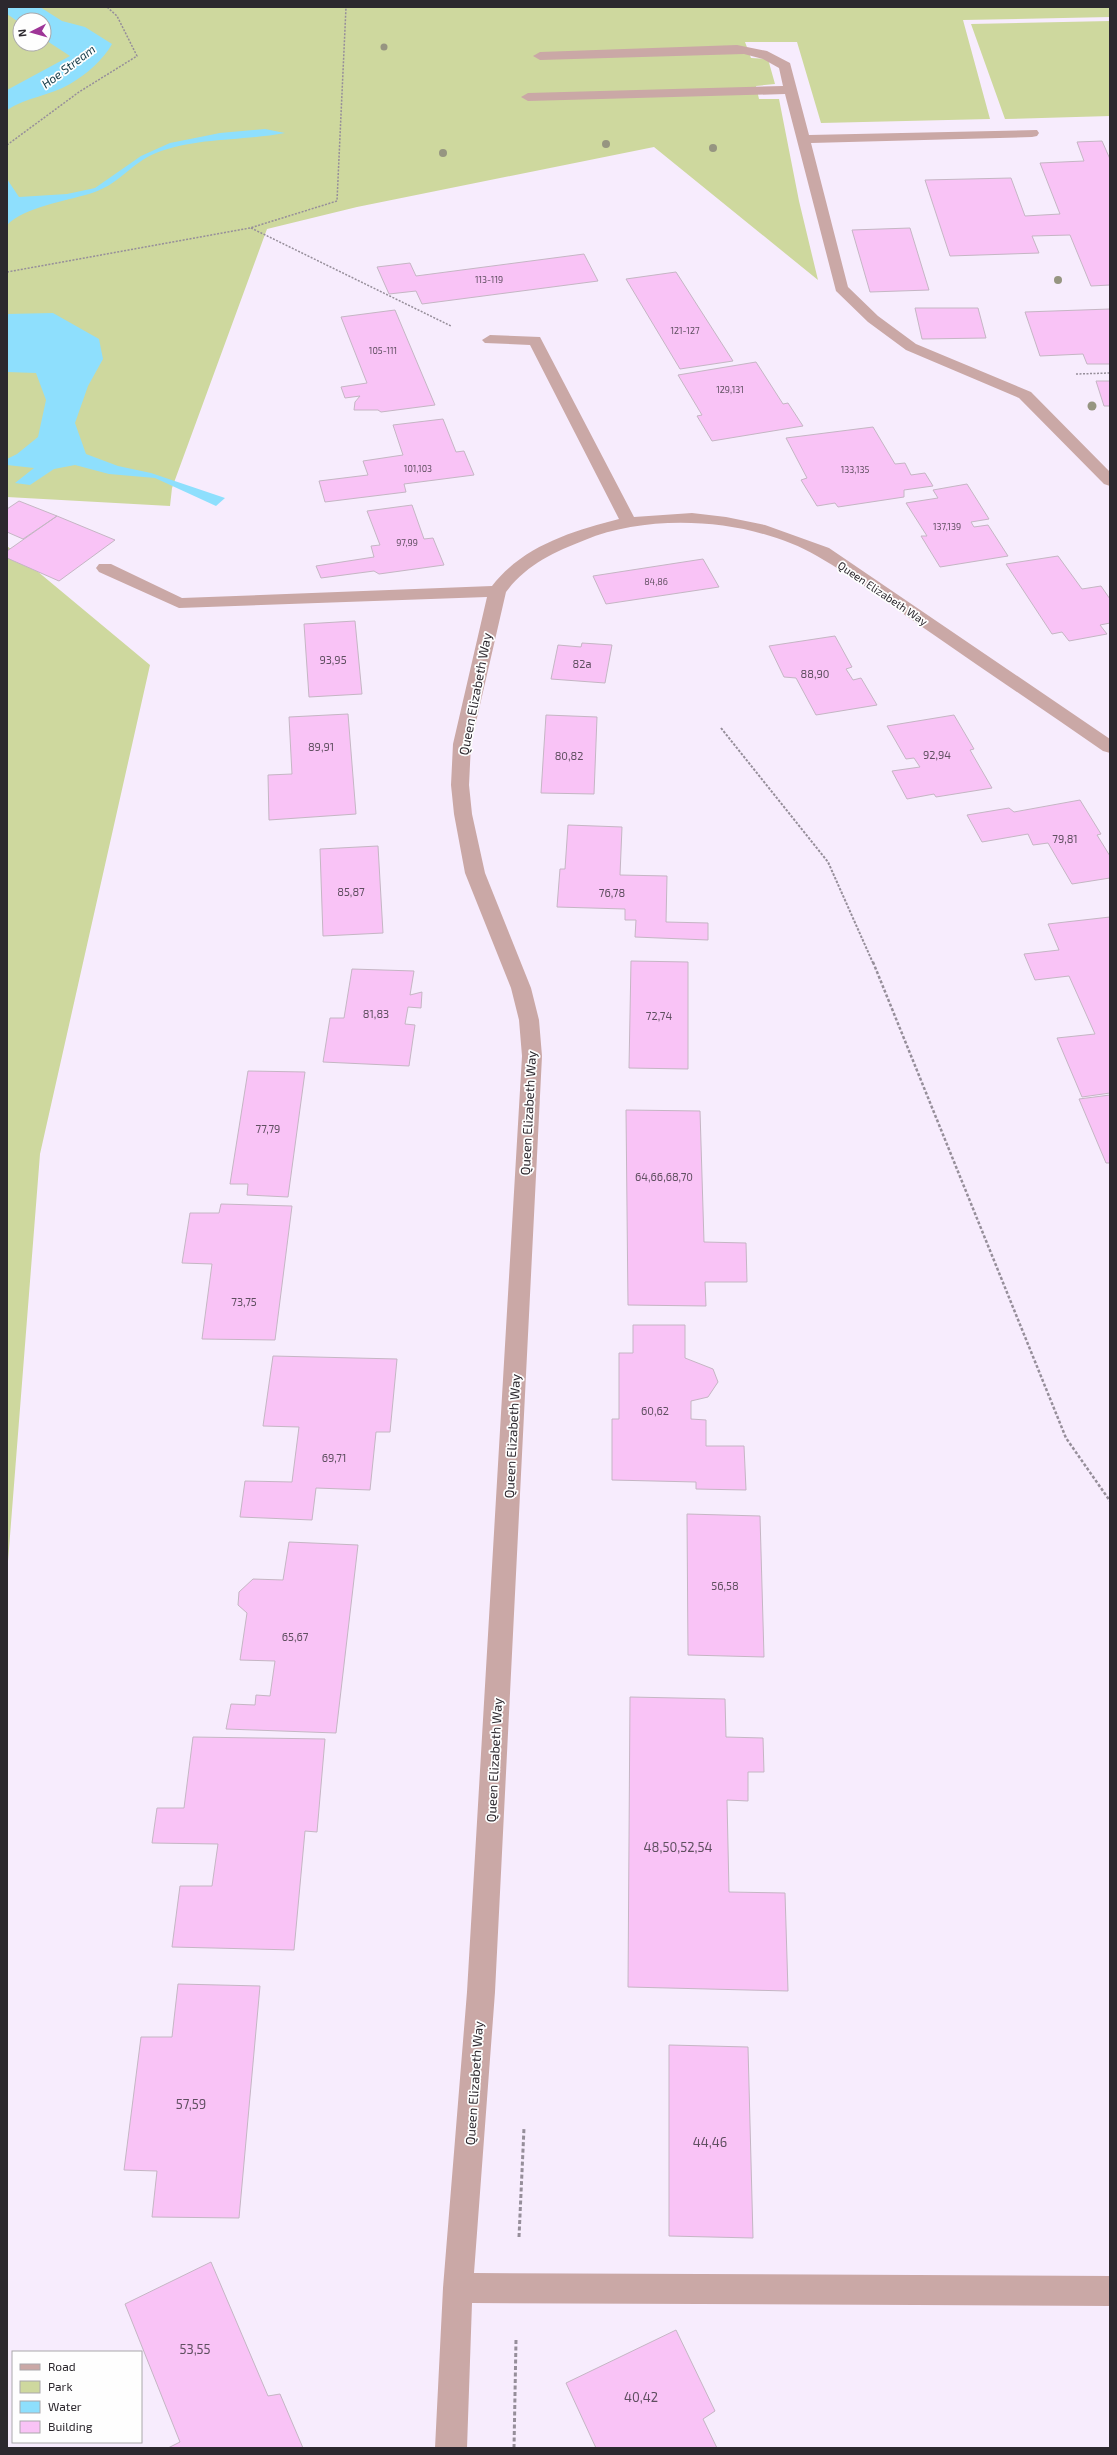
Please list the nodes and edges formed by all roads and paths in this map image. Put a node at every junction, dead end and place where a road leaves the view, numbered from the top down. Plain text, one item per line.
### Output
1 (107, 7) edge
2 (346, 7) edge
3 (540, 56) dead end
4 (790, 90) junction
5 (528, 97) dead end
6 (1032, 133) dead end
7 (802, 139) junction
8 (7, 145) edge
9 (250, 228) junction
10 (7, 272) edge
11 (490, 340) joint
12 (1110, 373) edge
13 (1076, 374) dead end
14 (1110, 481) edge
15 (628, 522) junction
16 (105, 568) dead end
17 (497, 591) junction
18 (721, 728) dead end
19 (1110, 747) edge
20 (1110, 1500) edge
21 (458, 2288) junction
22 (1110, 2291) edge
23 (451, 2448) edge

1 - 8 path
2 - 9 path
3 - 4 street
4 - 5 street
4 - 7 street
6 - 7 street
7 - 14 street
9 - 10 path
9 - 11 path
11 - 15 street
12 - 13 path
15 - 17 street, Queen Elizabeth Way
15 - 19 street, Queen Elizabeth Way
16 - 17 street
17 - 21 street, Queen Elizabeth Way
18 - 20 path
21 - 22 street
21 - 23 street, Queen Elizabeth Way

